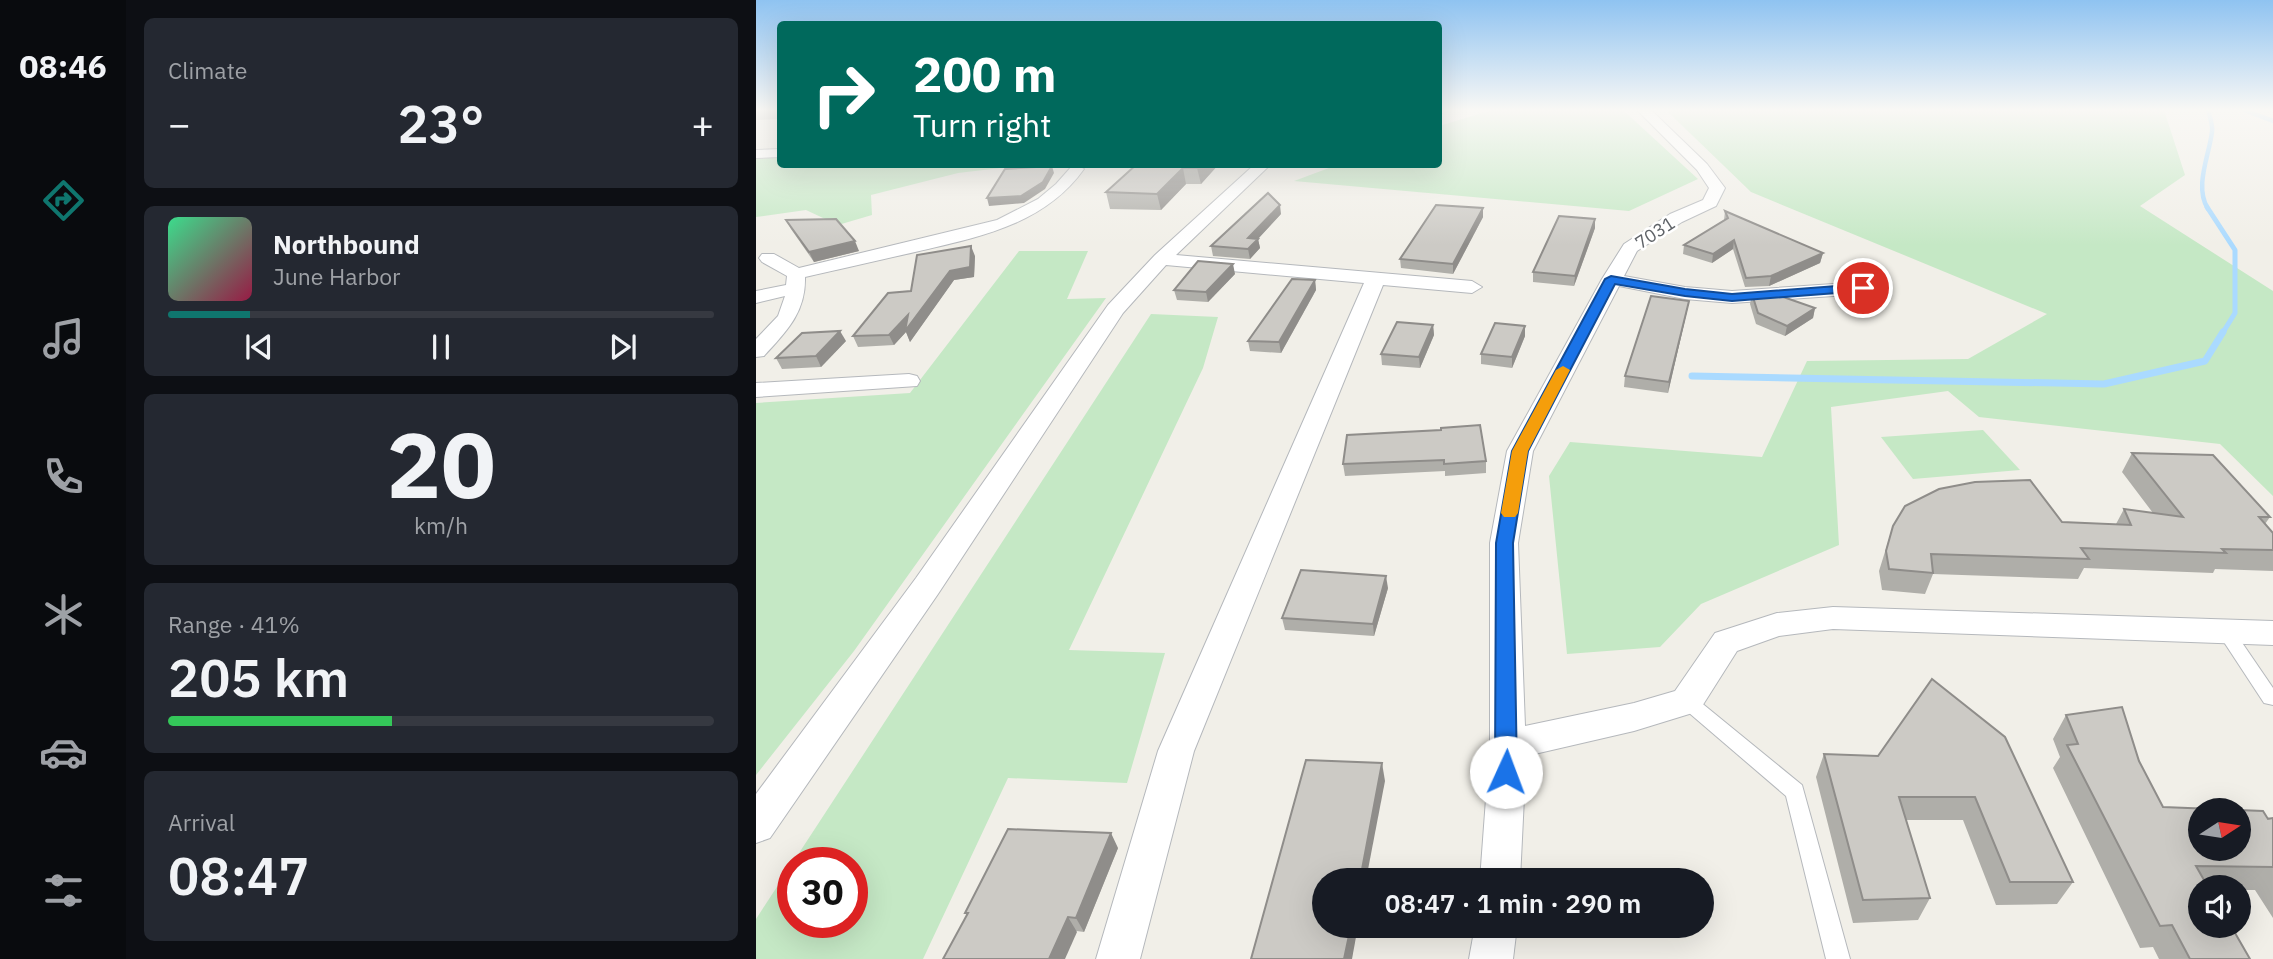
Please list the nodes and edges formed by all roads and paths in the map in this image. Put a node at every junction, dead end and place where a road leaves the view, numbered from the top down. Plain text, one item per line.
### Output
1 (1689, 155) edge
2 (1261, 168) edge
3 (1077, 169) dead end
4 (768, 258) dead end
5 (1161, 259) junction
6 (1376, 278) junction
7 (1611, 279) junction
8 (796, 281) junction
9 (1472, 287) dead end
10 (1863, 288) dead end
11 (756, 298) edge
12 (756, 351) edge
13 (909, 381) dead end
14 (756, 390) edge
15 (2226, 632) junction
16 (2273, 633) edge
17 (2273, 698) edge
18 (1687, 701) junction
19 (1508, 745) junction
20 (756, 825) edge
21 (1501, 868) edge
22 (1494, 938) edge
23 (1118, 959) edge
24 (1491, 959) edge
25 (1838, 959) edge

1 - 7 street, 7031
2 - 5 street
3 - 8 street
4 - 8 street
5 - 6 street
5 - 20 street
6 - 9 street
6 - 23 street
7 - 10 street
7 - 19 street, 7031
8 - 11 street
8 - 12 street
13 - 14 street
15 - 16 street
15 - 17 lane
15 - 18 street
18 - 19 street
18 - 25 lane
19 - 21 street, 7031
22 - 24 street

